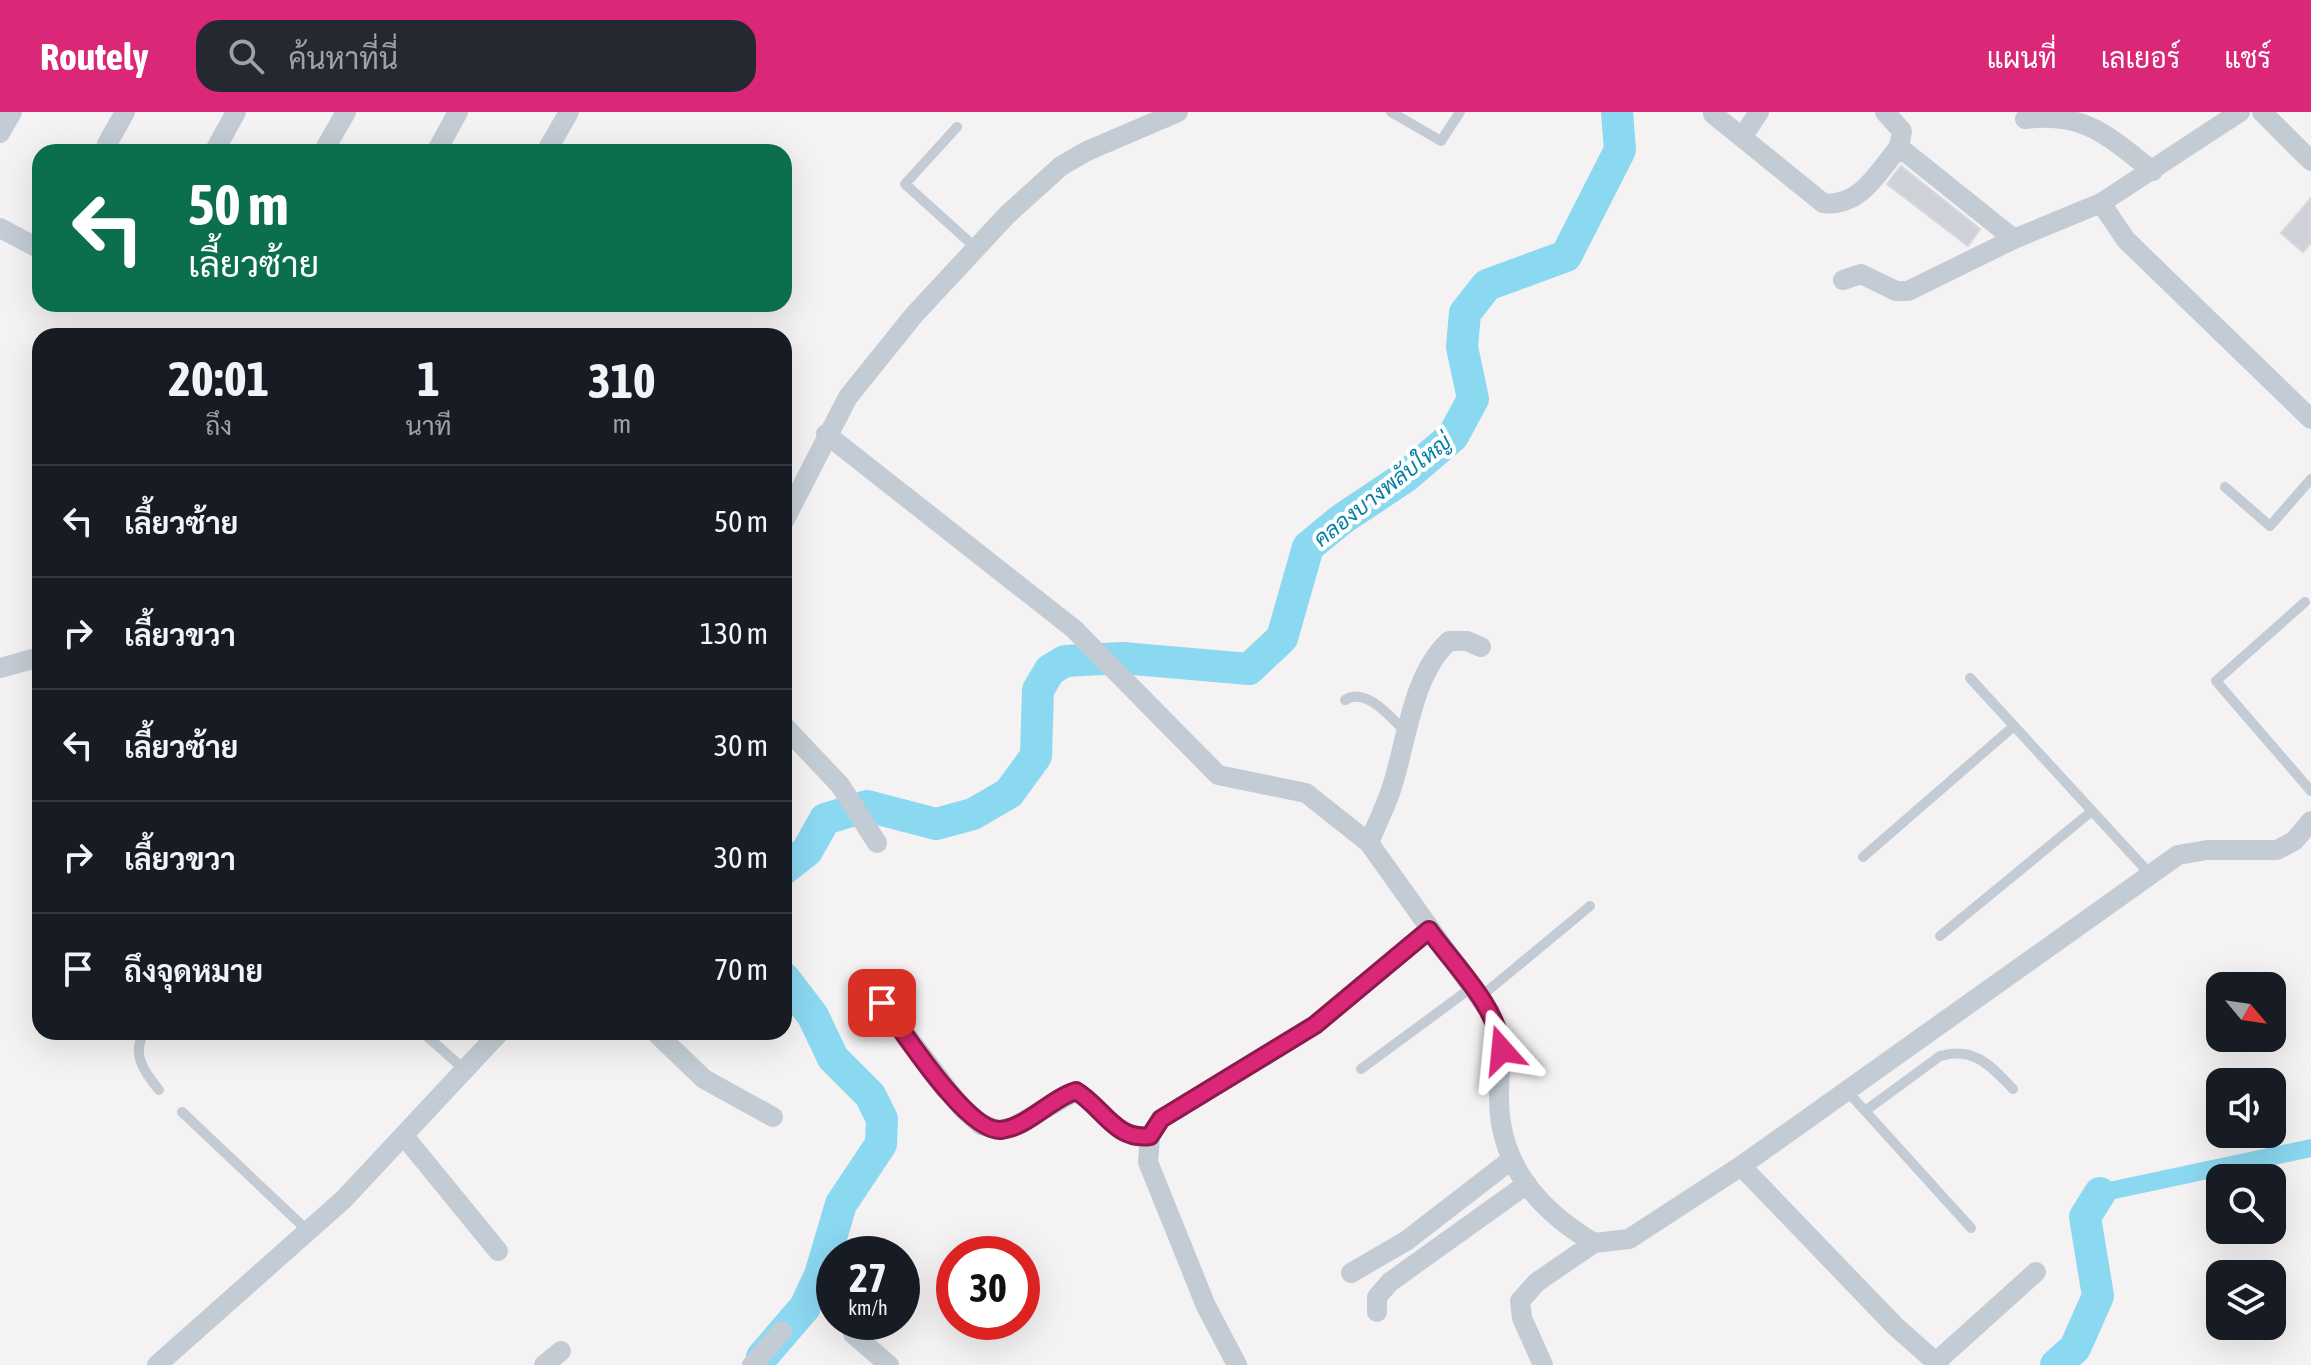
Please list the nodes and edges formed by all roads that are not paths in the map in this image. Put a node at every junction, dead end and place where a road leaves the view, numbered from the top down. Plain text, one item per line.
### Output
1 (12, 112) edge
2 (125, 112) edge
3 (236, 112) edge
4 (346, 112) edge
5 (458, 112) edge
6 (569, 112) edge
7 (1178, 112) edge
8 (1460, 112) edge
9 (1759, 112) edge
10 (1885, 112) edge
11 (2240, 112) edge
12 (1394, 113) edge
13 (1713, 114) dead end
14 (2268, 118) edge
15 (2025, 119) dead end
16 (957, 127) dead end
17 (1747, 130) dead end
18 (0, 133) edge
19 (107, 144) dead end
20 (218, 144) edge
21 (328, 144) edge
22 (440, 144) edge
23 (551, 144) edge
24 (1899, 147) junction
25 (2311, 161) edge
26 (2153, 171) junction
27 (2101, 203) junction
28 (0, 228) edge
29 (2014, 239) junction
30 (32, 245) edge
31 (976, 248) junction
32 (1843, 280) dead end
33 (2311, 419) edge
34 (826, 434) junction
35 (2311, 479) edge
36 (2225, 487) dead end
37 (792, 504) edge
38 (2305, 602) dead end
39 (1481, 647) dead end
40 (32, 659) edge
41 (0, 668) edge
42 (1970, 678) dead end
43 (1345, 700) dead end
44 (2014, 726) junction
45 (1407, 733) junction
46 (792, 734) edge
47 (2311, 791) edge
48 (2092, 811) junction
49 (2311, 821) edge
50 (877, 843) dead end
51 (1369, 843) junction
52 (1863, 857) dead end
53 (2149, 873) junction
54 (1590, 906) dead end
55 (1429, 930) junction
56 (1940, 936) dead end
57 (1475, 993) junction
58 (882, 1003) dead end
59 (141, 1040) edge
60 (431, 1040) edge
61 (493, 1040) edge
62 (663, 1040) edge
63 (1361, 1069) dead end
64 (465, 1070) junction
65 (2013, 1089) dead end
66 (159, 1090) dead end
67 (1847, 1091) junction
68 (1865, 1111) junction
69 (182, 1112) dead end
70 (773, 1117) dead end
71 (404, 1136) junction
72 (1150, 1136) junction
73 (1511, 1160) junction
74 (1741, 1166) junction
75 (1527, 1184) junction
76 (1971, 1228) dead end
77 (309, 1232) junction
78 (1594, 1243) junction
79 (498, 1251) dead end
80 (2036, 1272) dead end
81 (1351, 1273) dead end
82 (1377, 1312) dead end
83 (782, 1331) dead end
84 (860, 1340) edge
85 (561, 1351) dead end
86 (1937, 1364) edge
87 (157, 1365) edge
88 (544, 1365) edge
89 (752, 1365) edge
90 (889, 1365) edge
91 (1237, 1365) edge
92 (1543, 1365) edge

1 - 18 street
2 - 19 street
3 - 20 street
4 - 21 street
5 - 22 street
6 - 23 street
7 - 31 street
8 - 12 lane
9 - 17 street
10 - 24 street
11 - 26 street
13 - 24 street
14 - 25 street
15 - 26 street
16 - 31 lane
24 - 29 street
26 - 27 street
27 - 29 street
27 - 33 street
28 - 30 street
29 - 32 street
31 - 34 street
34 - 37 street
34 - 51 street
35 - 36 lane
38 - 47 lane
39 - 45 street
40 - 41 street
42 - 44 lane
43 - 45 lane
44 - 48 lane
44 - 52 lane
45 - 51 street
46 - 50 street
48 - 53 lane
48 - 56 lane
49 - 53 street
51 - 55 street
53 - 67 street
54 - 57 lane
55 - 57 street
55 - 72 street
57 - 63 lane
57 - 73 street
58 - 72 street
59 - 66 lane
60 - 64 lane
61 - 64 street
62 - 70 street
64 - 71 street
65 - 68 lane
67 - 68 lane
67 - 74 street
68 - 76 lane
69 - 77 lane
71 - 77 street
71 - 79 street
72 - 91 street
73 - 75 street
73 - 81 street
74 - 78 street
74 - 86 street
75 - 78 street
75 - 82 street
77 - 87 street
78 - 92 street
80 - 86 street
83 - 89 street
84 - 90 street
85 - 88 street

